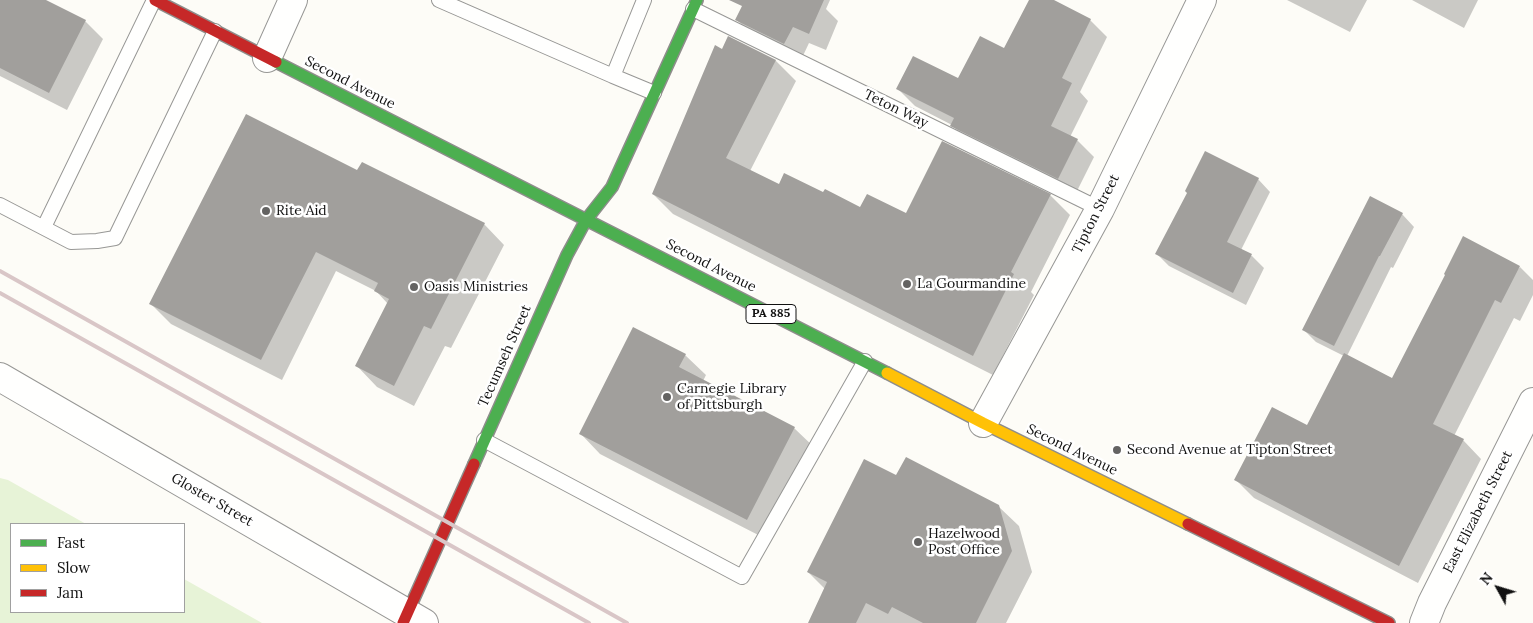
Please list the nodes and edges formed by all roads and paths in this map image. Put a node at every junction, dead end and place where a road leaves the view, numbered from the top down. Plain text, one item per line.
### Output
1 (155, 0) edge
2 (294, 0) edge
3 (439, 0) edge
4 (644, 0) edge
5 (1202, 0) edge
6 (695, 5) edge
7 (215, 31) junction
8 (267, 58) junction
9 (613, 76) junction
10 (654, 93) junction
11 (0, 205) edge
12 (1100, 209) junction
13 (586, 220) junction
14 (44, 227) junction
15 (865, 361) junction
16 (0, 377) edge
17 (1533, 402) edge
18 (983, 423) junction
19 (484, 440) junction
20 (412, 620) edge
21 (1389, 623) edge
22 (1424, 623) edge

1 - 7 main road, Second Avenue / PA 885
1 - 14 lane
2 - 8 street
3 - 9 lane
4 - 9 lane
5 - 12 street, Tipton Street
6 - 10 main road, Tecumseh Street
6 - 12 lane, Teton Way
7 - 8 main road, Second Avenue / PA 885
7 - 14 lane
8 - 13 main road, Second Avenue / PA 885
9 - 10 lane
10 - 13 main road, Tecumseh Street
11 - 14 lane
12 - 18 street, Tipton Street
13 - 15 main road, Second Avenue / PA 885
13 - 19 main road, Tecumseh Street
15 - 18 main road, Second Avenue / PA 885
15 - 19 lane
16 - 20 street, Gloster Street
17 - 22 street, East Elizabeth Street
18 - 21 main road, Second Avenue / PA 885
19 - 20 main road, Tecumseh Street

